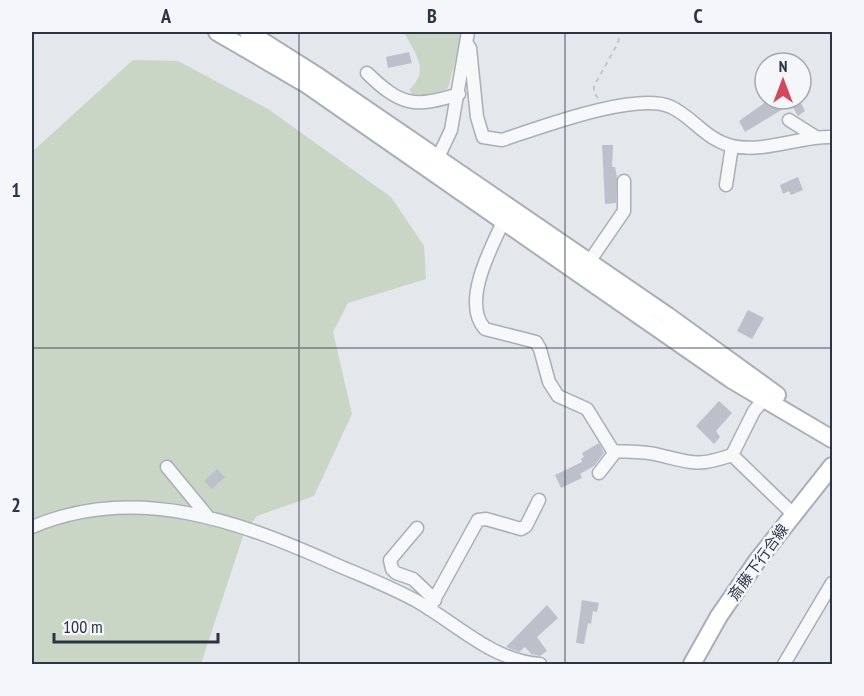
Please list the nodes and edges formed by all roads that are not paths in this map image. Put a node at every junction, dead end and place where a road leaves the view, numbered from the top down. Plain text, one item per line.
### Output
1 (217, 32) edge
2 (248, 32) edge
3 (468, 38) edge
4 (367, 73) dead end
5 (459, 94) junction
6 (789, 120) dead end
7 (816, 137) junction
8 (832, 137) edge
9 (732, 146) junction
10 (435, 165) junction
11 (624, 181) dead end
12 (726, 184) dead end
13 (503, 222) junction
14 (589, 262) junction
15 (765, 398) junction
16 (812, 425) junction
17 (832, 439) edge
18 (616, 451) junction
19 (732, 455) junction
20 (832, 466) edge
21 (167, 467) dead end
22 (599, 473) dead end
23 (539, 500) dead end
24 (793, 514) junction
25 (209, 518) junction
26 (32, 527) edge
27 (417, 528) dead end
28 (832, 583) edge
29 (432, 604) junction
30 (540, 664) edge
31 (692, 664) edge
32 (784, 664) edge

1 - 10 street
2 - 10 street
3 - 5 street
3 - 9 street
4 - 5 street
5 - 10 street
6 - 7 street
7 - 8 street
7 - 9 street
9 - 12 street
10 - 13 street
10 - 14 street
11 - 14 street
13 - 15 street
13 - 18 street
14 - 16 street
15 - 16 street
15 - 19 street
16 - 17 street
18 - 19 street
18 - 22 street
19 - 24 street
20 - 24 street, 斎藤下行合線
21 - 25 street
23 - 29 street
24 - 31 street, 斎藤下行合線
25 - 26 street
25 - 29 street
27 - 29 street
28 - 32 street
29 - 30 street

